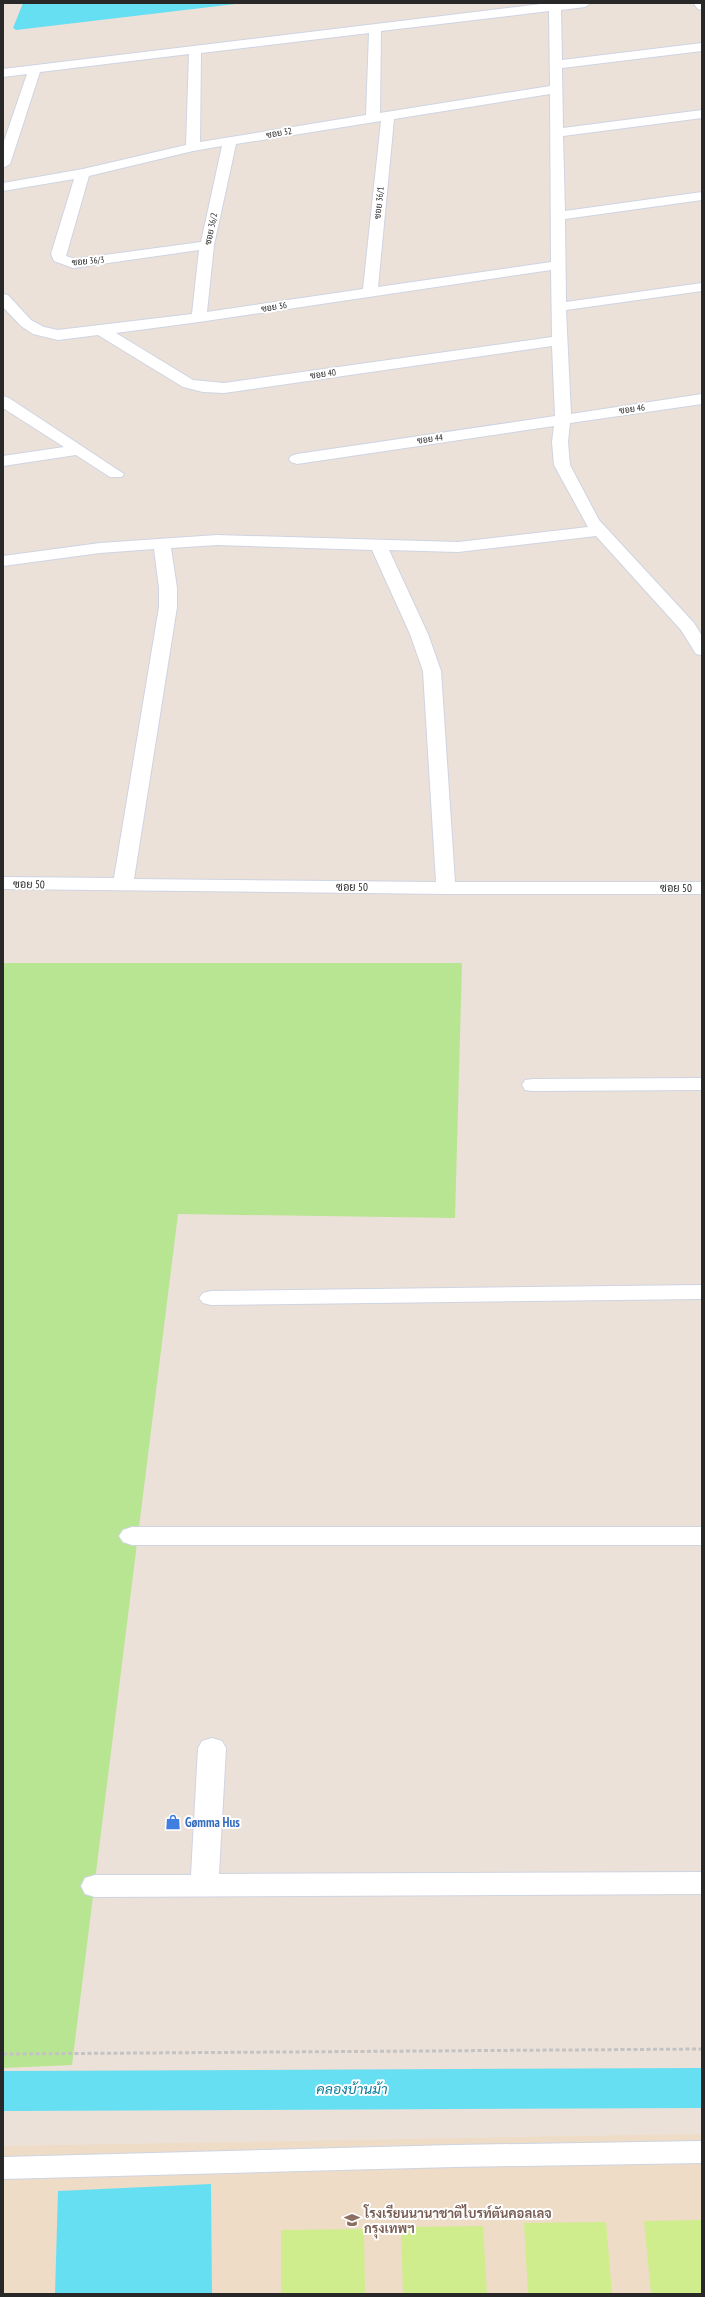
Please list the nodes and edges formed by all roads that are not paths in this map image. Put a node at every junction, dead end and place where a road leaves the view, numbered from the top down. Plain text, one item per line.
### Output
1 (585, 3) edge
2 (699, 3) edge
3 (555, 5) edge
4 (702, 6) edge
5 (375, 29) junction
6 (702, 47) edge
7 (195, 50) junction
8 (556, 65) junction
9 (35, 69) junction
10 (3, 73) edge
11 (556, 89) junction
12 (702, 114) edge
13 (388, 115) junction
14 (373, 117) junction
15 (557, 134) junction
16 (230, 141) junction
17 (193, 147) junction
18 (3, 164) edge
19 (83, 173) junction
20 (3, 187) edge
21 (702, 196) edge
22 (558, 216) junction
23 (207, 245) junction
24 (558, 265) junction
25 (702, 287) edge
26 (370, 292) junction
27 (3, 298) edge
28 (559, 307) junction
29 (199, 318) junction
30 (101, 330) junction
31 (559, 340) junction
32 (702, 399) edge
33 (3, 402) edge
34 (563, 420) junction
35 (78, 450) junction
36 (297, 459) dead end
37 (3, 460) edge
38 (116, 474) dead end
39 (599, 530) junction
40 (162, 543) junction
41 (379, 546) junction
42 (3, 561) edge
43 (702, 650) edge
44 (3, 883) edge
45 (123, 885) junction
46 (446, 888) junction
47 (702, 888) edge
48 (702, 1084) edge
49 (533, 1085) dead end
50 (702, 1292) edge
51 (211, 1298) dead end
52 (132, 1536) dead end
53 (702, 1536) edge
54 (212, 1748) dead end
55 (702, 1883) edge
56 (204, 1885) junction
57 (95, 1886) dead end
58 (702, 2152) edge
59 (3, 2168) edge

1 - 3 street
2 - 4 street
3 - 5 street
3 - 8 street
5 - 7 street
5 - 14 street
6 - 8 street
7 - 9 street
7 - 17 street
8 - 11 street
9 - 10 street
9 - 18 street
11 - 13 street, ซอย 32
11 - 15 street
12 - 15 street
13 - 14 street, ซอย 32
13 - 26 street, ซอย 36/1
14 - 16 street, ซอย 32
15 - 22 street
16 - 17 street, ซอย 32
16 - 23 street, ซอย 36/2
17 - 19 street, ซอย 32
19 - 20 street, ซอย 32
19 - 23 street, ซอย 36/3
21 - 22 street
22 - 24 street
23 - 29 street, ซอย 36/2
24 - 26 street, ซอย 36
24 - 28 street
25 - 28 street
26 - 29 street, ซอย 36
27 - 30 street, ซอย 36
28 - 31 street
29 - 30 street, ซอย 36
30 - 31 street, ซอย 40
31 - 34 street
32 - 34 street, ซอย 46
33 - 35 street
34 - 36 street, ซอย 44
34 - 39 street
35 - 37 street
35 - 38 street
39 - 41 street
39 - 43 street
40 - 41 street
40 - 42 street
40 - 45 street
41 - 46 street
44 - 45 street, ซอย 50
45 - 46 street, ซอย 50
46 - 47 street, ซอย 50
48 - 49 street
50 - 51 street
52 - 53 street
54 - 56 street
55 - 56 street
56 - 57 street
58 - 59 lane

